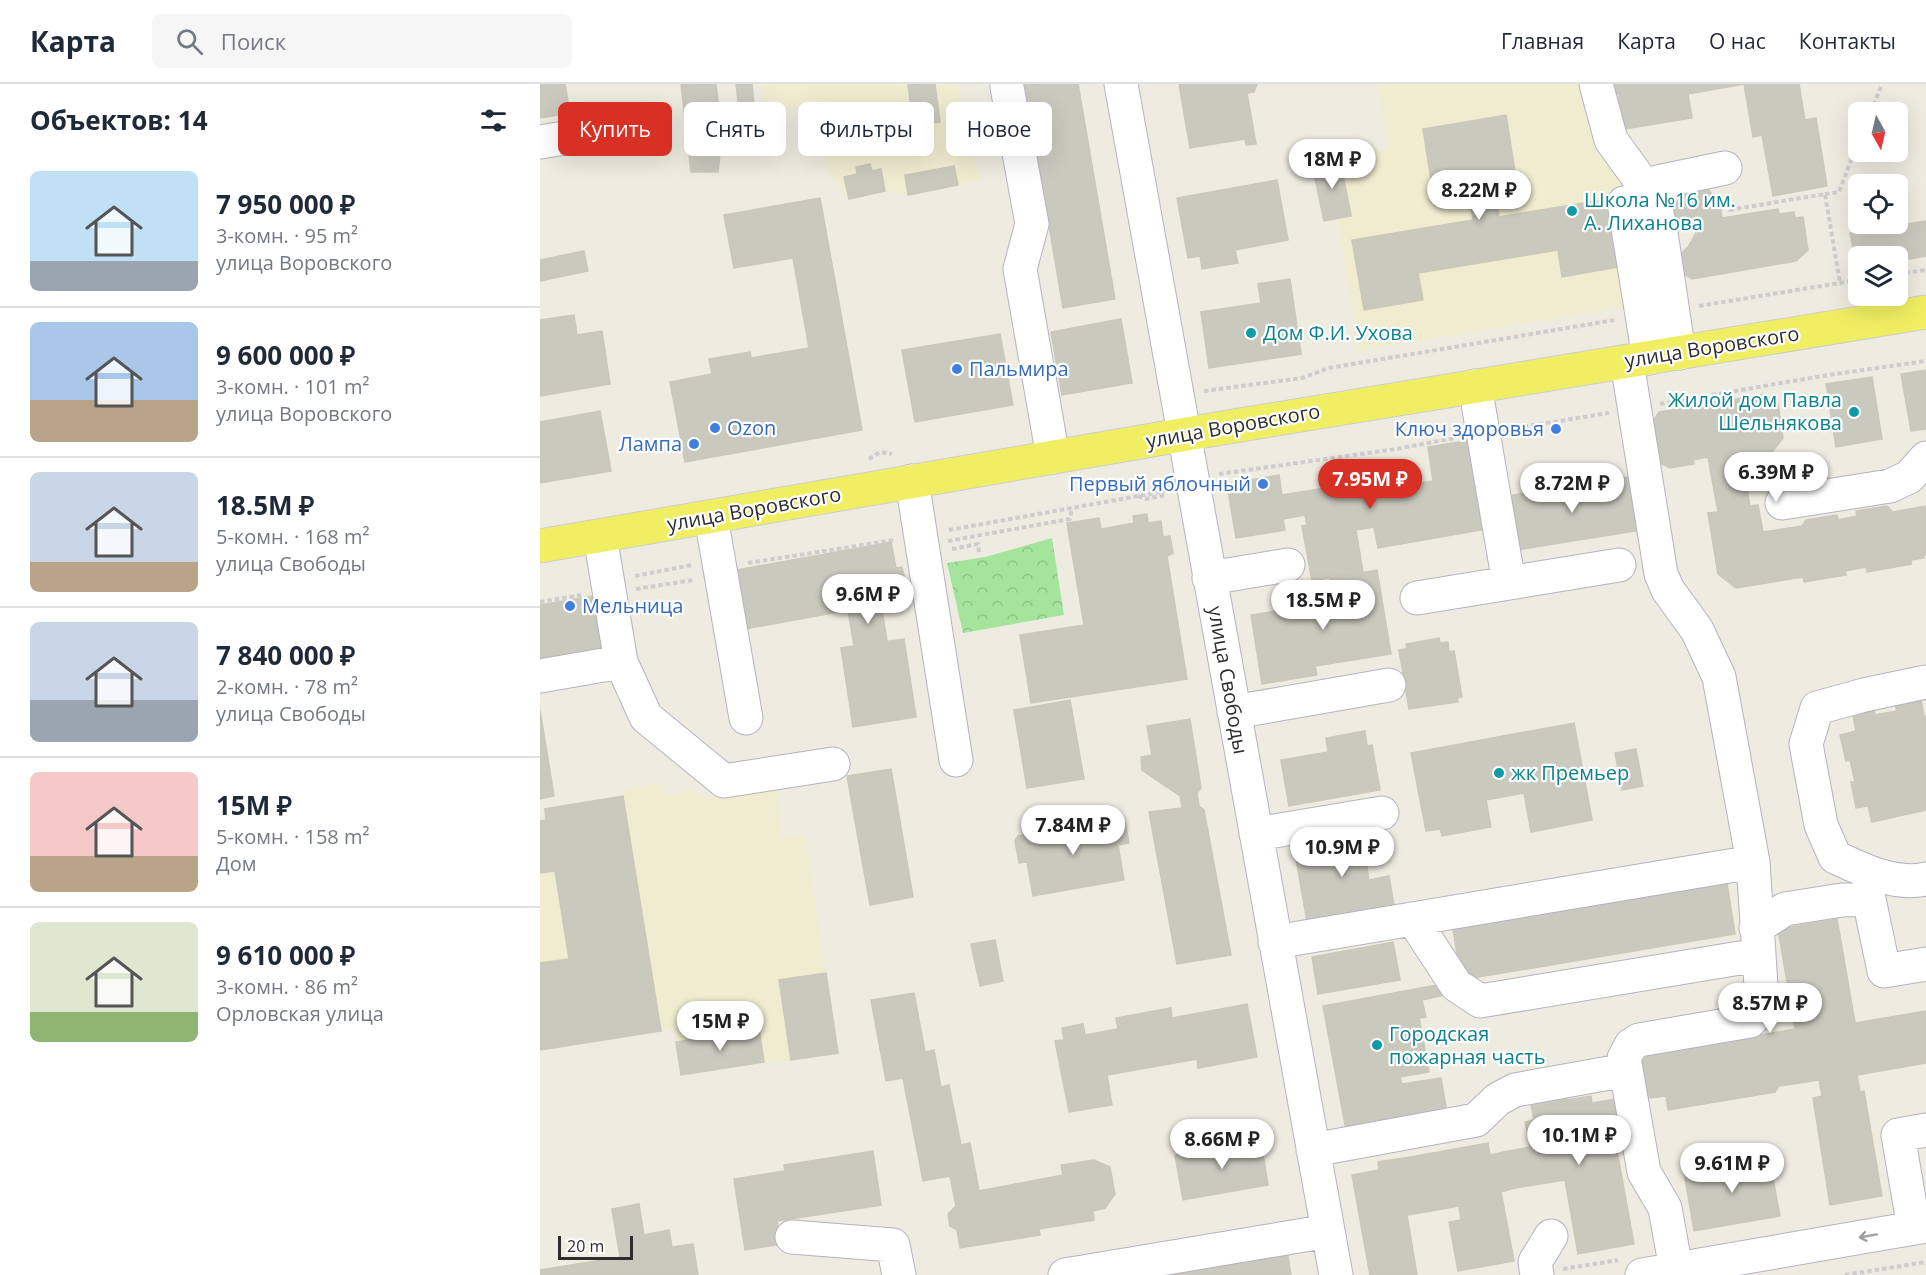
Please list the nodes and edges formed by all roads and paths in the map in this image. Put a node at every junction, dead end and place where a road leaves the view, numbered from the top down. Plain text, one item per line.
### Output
1 (1120, 84) edge
2 (1596, 84) edge
3 (1882, 84) edge
4 (1007, 87) dead end
5 (1875, 102) edge
6 (558, 139) edge
7 (540, 142) edge
8 (1850, 162) edge
9 (1725, 179) joint
10 (1825, 194) junction
11 (1637, 198) junction
12 (1926, 270) edge
13 (1908, 273) edge
14 (1848, 282) edge
15 (1840, 283) junction
16 (1926, 312) edge
17 (1658, 313) junction
18 (1652, 357) junction
19 (1926, 361) edge
20 (1475, 386) junction
21 (1204, 391) dead end
22 (1634, 409) junction
23 (1483, 433) junction
24 (1183, 434) junction
25 (1053, 457) junction
26 (1926, 458) edge
27 (1218, 474) dead end
28 (912, 481) junction
29 (1175, 490) dead end
30 (1170, 494) dead end
31 (1138, 496) junction
32 (1782, 503) dead end
33 (1072, 508) junction
34 (711, 517) junction
35 (957, 529) dead end
36 (600, 536) junction
37 (940, 537) dead end
38 (946, 541) junction
39 (540, 546) edge
40 (979, 552) dead end
41 (1288, 565) dead end
42 (1619, 565) dead end
43 (720, 567) junction
44 (634, 576) dead end
45 (1209, 578) junction
46 (1509, 583) junction
47 (1417, 598) dead end
48 (621, 662) junction
49 (540, 676) edge
50 (1926, 681) edge
51 (1389, 685) dead end
52 (1233, 712) junction
53 (746, 718) dead end
54 (956, 760) dead end
55 (833, 764) dead end
56 (1382, 813) dead end
57 (1256, 834) junction
58 (1753, 862) junction
59 (1926, 879) edge
60 (1413, 919) junction
61 (1757, 941) junction
62 (1275, 942) junction
63 (1926, 964) edge
64 (1626, 1070) junction
65 (1926, 1130) edge
66 (1313, 1150) junction
67 (1920, 1227) edge
68 (1328, 1231) junction
69 (1551, 1236) dead end
70 (792, 1237) dead end
71 (1926, 1262) edge
72 (1138, 1269) edge
73 (1676, 1269) junction
74 (898, 1275) edge
75 (1065, 1275) edge
76 (1336, 1275) edge
77 (1537, 1275) edge
78 (1642, 1275) edge
79 (1845, 1275) edge

1 - 24 street, улица Свободы
2 - 11 street
3 - 5 path
4 - 25 street
6 - 7 street
8 - 10 path
9 - 10 path
9 - 11 street
10 - 15 path
11 - 17 street
12 - 13 path
14 - 15 path
15 - 17 path
16 - 18 main road, улица Воровского
17 - 18 street
17 - 21 path
18 - 20 main road, улица Воровского
18 - 22 street
19 - 22 path
20 - 23 street
20 - 24 main road, улица Воровского
22 - 23 path
22 - 58 street
23 - 27 path
23 - 46 street
24 - 25 main road, улица Воровского
24 - 45 street, улица Свободы
25 - 28 main road, улица Воровского
26 - 32 street
28 - 34 main road, улица Воровского
28 - 54 street
29 - 31 path
30 - 31 path
31 - 33 path
33 - 35 path
33 - 38 path
34 - 36 main road, улица Воровского
34 - 43 street
36 - 39 main road, улица Воровского
36 - 48 street
37 - 38 path
38 - 40 path
41 - 45 street
42 - 46 street
43 - 44 path
43 - 53 street
45 - 52 street, улица Свободы
46 - 47 street
48 - 49 street
48 - 55 street
50 - 59 street
51 - 52 street
52 - 57 street, улица Свободы
56 - 57 street
57 - 62 street, улица Свободы
58 - 60 street
58 - 61 street
60 - 61 street
60 - 62 street
61 - 63 street
61 - 64 street
62 - 66 street, улица Свободы
64 - 66 street
64 - 73 street
65 - 67 street
66 - 68 street, улица Свободы
67 -> 73 street
68 - 72 street
68 - 76 street, улица Свободы
69 - 77 street
70 - 74 street
71 - 79 path
72 - 75 street
73 - 78 street

